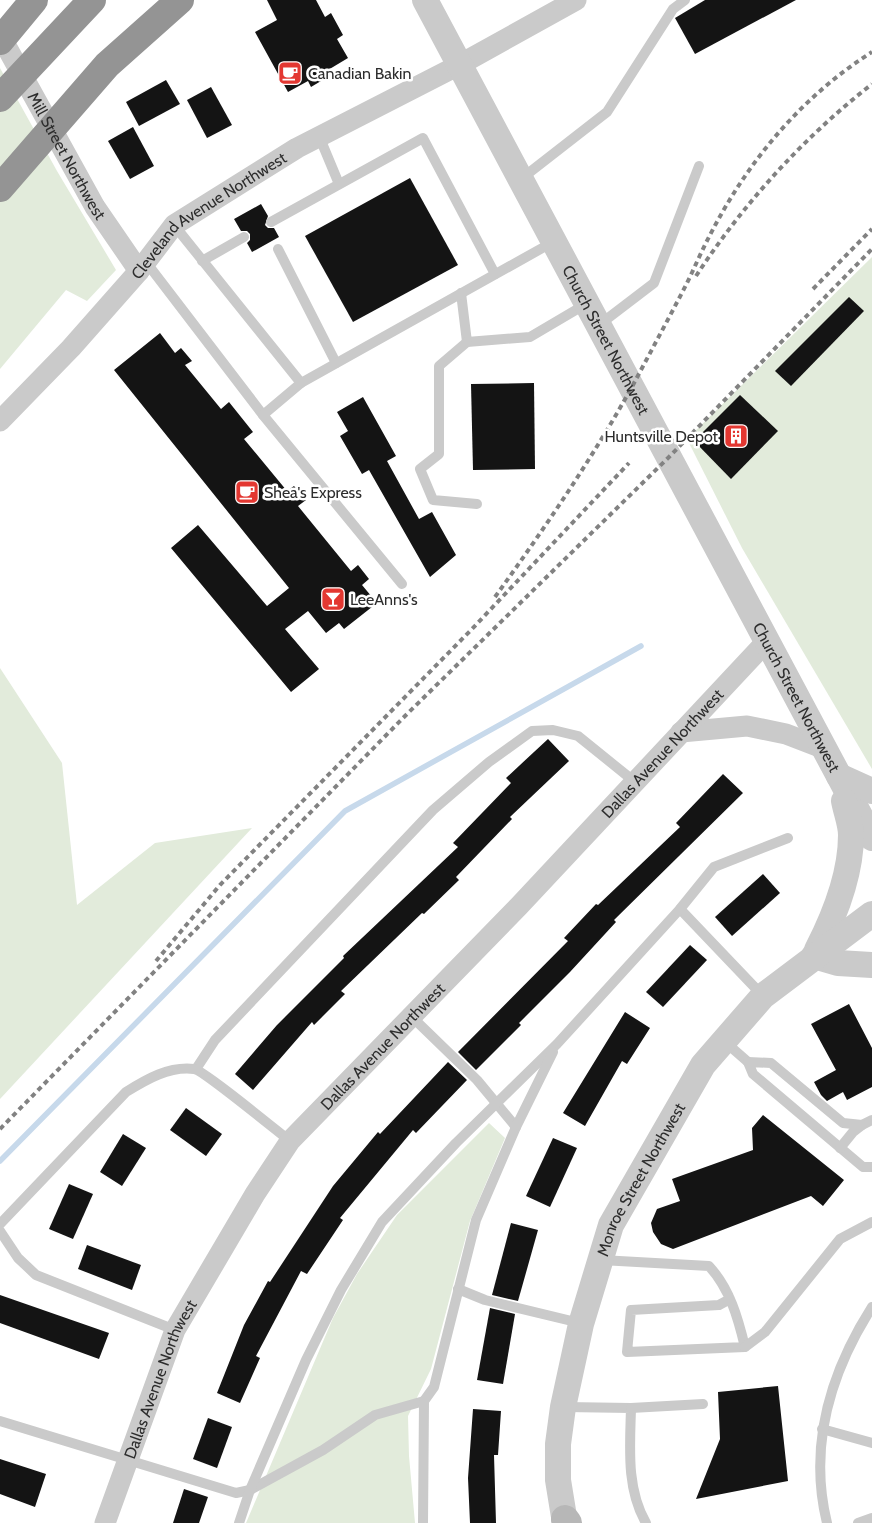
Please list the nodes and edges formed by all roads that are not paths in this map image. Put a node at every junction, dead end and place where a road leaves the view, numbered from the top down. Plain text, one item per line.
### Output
1 (34, 0) edge
2 (92, 0) edge
3 (180, 0) edge
4 (425, 0) edge
5 (576, 0) edge
6 (685, 0) edge
7 (0, 35) edge
8 (0, 41) edge
9 (459, 65) junction
10 (0, 98) edge
11 (319, 136) junction
12 (699, 166) dead end
13 (520, 179) junction
14 (339, 184) junction
15 (0, 188) edge
16 (271, 222) dead end
17 (174, 225) junction
18 (244, 237) dead end
19 (554, 241) junction
20 (278, 249) dead end
21 (202, 260) junction
22 (143, 266) junction
23 (496, 274) junction
24 (462, 293) junction
25 (593, 314) junction
26 (467, 342) junction
27 (336, 363) junction
28 (301, 382) junction
29 (263, 415) junction
30 (0, 421) edge
31 (477, 504) dead end
32 (402, 584) dead end
33 (767, 641) junction
34 (681, 732) junction
35 (825, 749) junction
36 (839, 776) junction
37 (635, 782) junction
38 (872, 791) edge
39 (788, 838) dead end
40 (872, 838) edge
41 (680, 909) junction
42 (872, 914) edge
43 (814, 956) junction
44 (872, 965) edge
45 (763, 996) junction
46 (412, 1018) junction
47 (724, 1041) junction
48 (557, 1044) junction
49 (748, 1062) junction
50 (196, 1069) junction
51 (496, 1105) junction
52 (867, 1122) edge
53 (516, 1127) junction
54 (290, 1141) junction
55 (840, 1148) junction
56 (872, 1167) edge
57 (872, 1222) edge
58 (0, 1224) edge
59 (0, 1230) edge
60 (600, 1260) junction
61 (458, 1289) junction
62 (730, 1300) junction
63 (872, 1306) edge
64 (580, 1324) junction
65 (176, 1330) junction
66 (745, 1348) junction
67 (424, 1401) junction
68 (704, 1404) dead end
69 (563, 1407) junction
70 (631, 1408) junction
71 (0, 1421) edge
72 (822, 1429) junction
73 (872, 1443) edge
74 (127, 1460) junction
75 (250, 1490) junction
76 (872, 1518) edge
77 (565, 1522) edge
78 (105, 1523) edge
79 (239, 1523) edge
80 (423, 1523) edge
81 (646, 1523) edge
82 (827, 1523) edge
83 (858, 1523) edge

1 - 8 highway, bridge
2 - 10 highway, bridge
3 - 15 highway, bridge
4 - 9 street, Church Street Northwest
5 - 9 street, Cleveland Avenue Northwest
6 - 13 lane
7 - 22 street, Mill Street Northwest
9 - 11 street, Cleveland Avenue Northwest
9 - 13 street, Church Street Northwest
11 - 14 lane
11 - 17 street, Cleveland Avenue Northwest
12 - 25 lane
13 - 19 street, Church Street Northwest
14 - 16 lane
14 - 23 lane
17 - 21 lane
17 - 22 street, Cleveland Avenue Northwest
18 - 21 lane
19 - 23 lane
19 - 25 street, Church Street Northwest
20 - 27 lane
21 - 28 lane
22 - 29 lane
22 - 30 street, Cleveland Avenue Northwest
23 - 24 lane
24 - 26 lane
24 - 27 lane
25 - 26 lane
25 - 33 street, Church Street Northwest
26 - 31 lane
27 - 28 lane
28 - 29 lane
29 - 32 lane
33 - 34 street, Dallas Avenue Northwest
33 - 35 street, Church Street Northwest
34 - 35 street
34 - 37 street, Dallas Avenue Northwest
35 - 36 street, Church Street Northwest
36 - 38 street
36 - 40 street, Church Street Northwest
36 - 43 street
37 - 46 street, Dallas Avenue Northwest
37 - 50 lane
39 - 41 lane
41 - 45 lane
41 - 48 lane
42 - 43 street, Monroe Street Northwest
43 - 44 street
43 - 45 street, Monroe Street Northwest
45 - 47 street, Monroe Street Northwest
46 - 51 lane
46 - 54 street, Dallas Avenue Northwest
47 - 49 lane
47 - 60 street, Monroe Street Northwest
48 - 51 lane
48 - 53 lane
49 - 52 lane
49 - 55 lane
50 - 54 lane
50 - 58 lane
51 - 53 lane
51 - 75 lane
52 - 55 lane
53 - 61 lane
54 - 65 street, Dallas Avenue Northwest
55 - 56 lane
57 - 66 lane
59 - 65 lane
60 - 62 lane
60 - 64 street, Monroe Street Northwest
61 - 64 lane
61 - 67 lane
62 - 66 lane
62 - 66 lane
63 - 72 lane
64 - 69 street, Monroe Street Northwest
65 - 74 street, Dallas Avenue Northwest
67 - 75 lane
67 - 80 lane
68 - 70 lane
69 - 70 lane
69 - 77 street, Monroe Street Northwest
70 - 81 lane
71 - 74 lane
72 - 73 lane
72 - 82 lane
74 - 75 lane
74 - 78 street, Dallas Avenue Northwest
75 - 79 lane
76 - 83 lane

